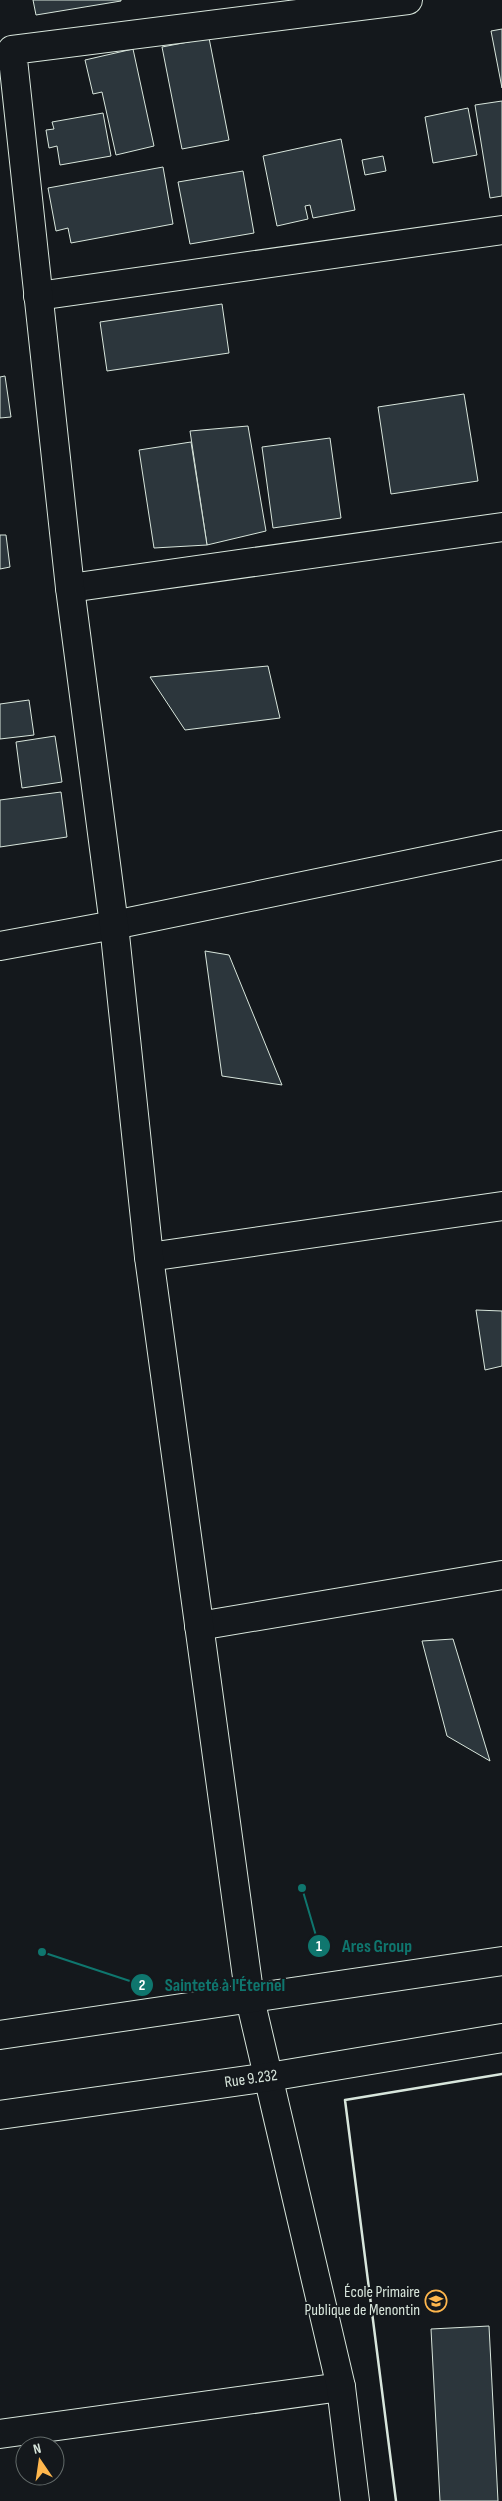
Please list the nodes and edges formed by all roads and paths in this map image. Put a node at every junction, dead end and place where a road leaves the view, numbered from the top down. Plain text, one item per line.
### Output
1 (408, 0) edge
2 (502, 230) edge
3 (38, 296) junction
4 (502, 527) edge
5 (70, 588) junction
6 (502, 845) edge
7 (114, 925) junction
8 (0, 946) edge
9 (502, 1206) edge
10 (149, 1257) junction
11 (502, 1575) edge
12 (199, 1626) junction
13 (502, 1961) edge
14 (250, 1999) junction
15 (0, 2035) edge
16 (502, 2038) edge
17 (269, 2077) junction
18 (0, 2114) edge
19 (341, 2387) junction
20 (0, 2434) edge
21 (355, 2501) edge

1 - 3 street
2 - 3 street
3 - 5 street
4 - 5 street
5 - 7 street
6 - 7 street
7 - 8 street
7 - 10 street
9 - 10 street
10 - 12 street
11 - 12 street
12 - 14 street
13 - 14 street
14 - 15 street
14 - 17 street
16 - 17 street, Rue 9.232
17 - 18 street, Rue 9.232
17 - 19 street
19 - 20 street
19 - 21 street

